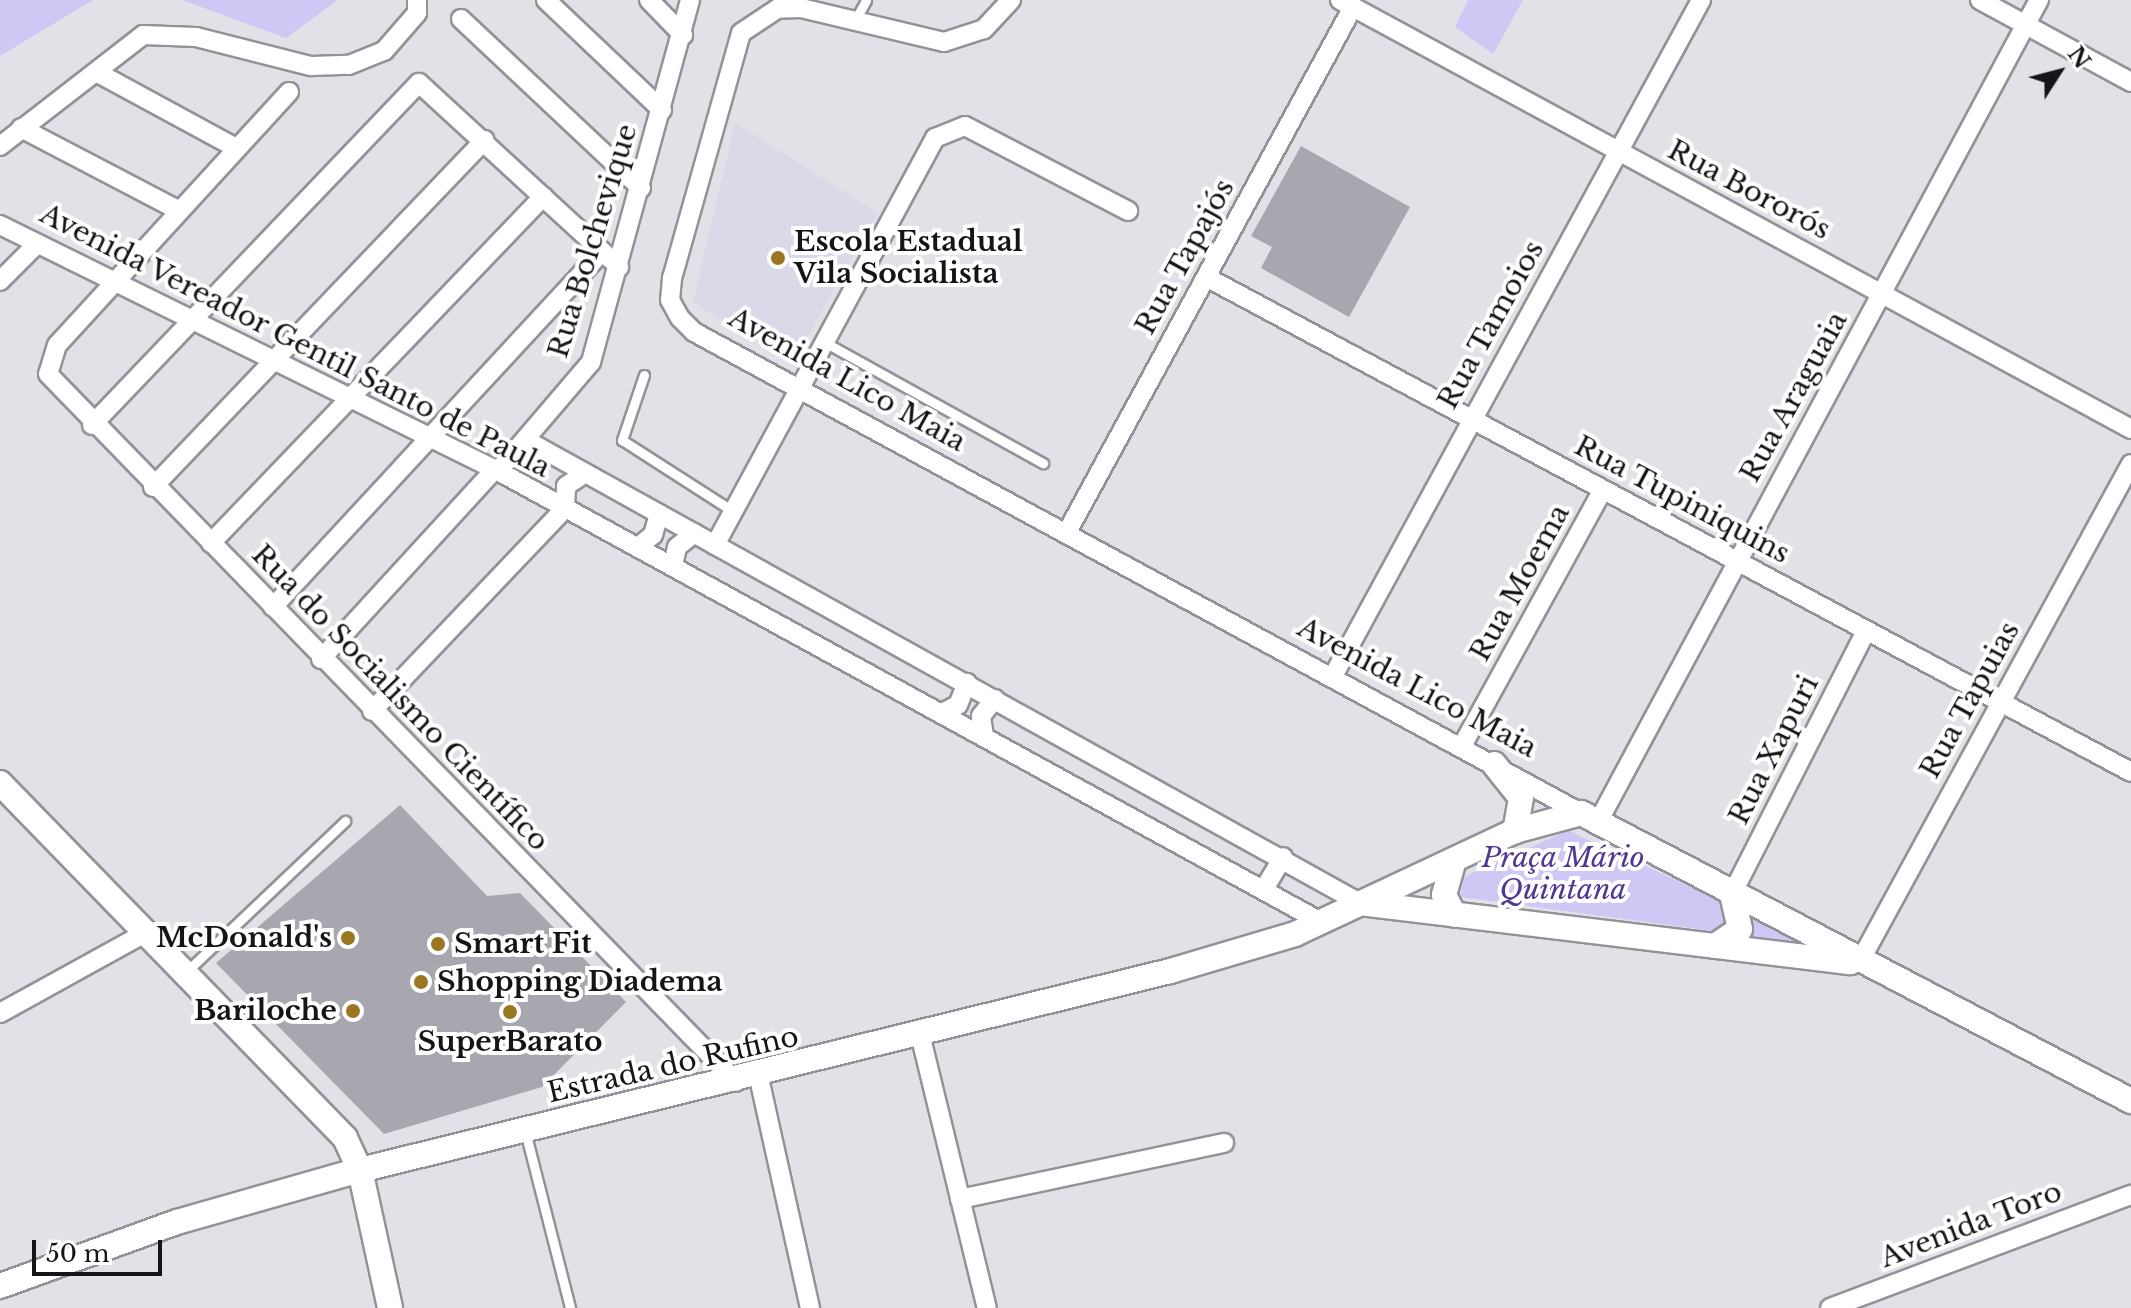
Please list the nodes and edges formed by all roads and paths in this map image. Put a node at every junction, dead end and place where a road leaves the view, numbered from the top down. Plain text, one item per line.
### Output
1 (417, 0) edge
2 (546, 0) edge
3 (649, 0) edge
4 (690, 0) edge
5 (866, 0) edge
6 (1011, 0) edge
7 (1701, 0) edge
8 (1980, 0) edge
9 (2039, 0) edge
10 (1347, 4) edge
11 (461, 19) dead end
12 (854, 22) junction
13 (2026, 25) junction
14 (683, 35) junction
15 (98, 73) junction
16 (2131, 82) edge
17 (289, 92) dead end
18 (662, 110) junction
19 (21, 128) junction
20 (485, 140) junction
21 (0, 146) edge
22 (236, 148) junction
23 (1618, 151) junction
24 (641, 188) junction
25 (543, 197) junction
26 (178, 210) junction
27 (1128, 211) dead end
28 (0, 225) edge
29 (37, 244) junction
30 (602, 252) junction
31 (619, 267) junction
32 (1206, 277) junction
33 (0, 281) edge
34 (117, 283) junction
35 (1882, 294) junction
36 (196, 321) junction
37 (828, 344) junction
38 (276, 360) junction
39 (644, 375) dead end
40 (801, 389) junction
41 (352, 396) junction
42 (1472, 419) junction
43 (92, 425) junction
44 (2131, 429) edge
45 (431, 436) junction
46 (526, 440) junction
47 (1043, 463) dead end
48 (2131, 464) edge
49 (497, 470) junction
50 (585, 473) junction
51 (153, 487) junction
52 (1603, 490) junction
53 (565, 508) junction
54 (734, 512) junction
55 (659, 514) junction
56 (694, 533) junction
57 (1066, 534) junction
58 (211, 543) junction
59 (715, 545) junction
60 (638, 547) junction
61 (1736, 561) junction
62 (673, 566) junction
63 (273, 607) junction
64 (1866, 631) junction
65 (321, 659) junction
66 (1332, 678) junction
67 (967, 683) junction
68 (995, 699) junction
69 (2001, 703) junction
70 (372, 711) junction
71 (942, 713) junction
72 (984, 736) junction
73 (1462, 746) junction
74 (1494, 764) junction
75 (2131, 772) edge
76 (4, 793) edge
77 (1589, 818) junction
78 (345, 821) dead end
79 (1515, 831) junction
80 (1283, 857) junction
81 (1454, 860) junction
82 (1264, 889) junction
83 (1732, 894) junction
84 (1360, 903) junction
85 (1454, 915) junction
86 (1321, 922) junction
87 (145, 933) junction
88 (1715, 946) junction
89 (1859, 963) junction
90 (185, 973) junction
91 (0, 1013) edge
92 (920, 1034) junction
93 (747, 1080) junction
94 (2130, 1098) edge
95 (525, 1131) junction
96 (1224, 1143) dead end
97 (360, 1170) junction
98 (2131, 1195) edge
99 (960, 1199) junction
100 (0, 1286) edge
101 (390, 1308) edge
102 (570, 1308) edge
103 (810, 1308) edge
104 (987, 1308) edge
105 (1830, 1308) edge

1 - 15 street
2 - 18 street
3 - 14 street
4 - 14 street, Rua Bolchevique
5 - 12 lane
6 - 12 street
7 - 23 street, Rua Tamoios
8 - 13 street
9 - 13 street, Rua Araguaia
10 - 23 street, Rua Bororós
10 - 32 street, Rua Tapajós
11 - 24 street
12 - 40 street, Avenida Lico Maia
13 - 16 street
13 - 35 street, Rua Araguaia
14 - 18 street, Rua Bolchevique
15 - 19 street
15 - 22 street
17 - 22 street
18 - 24 street, Rua Bolchevique
19 - 21 street
19 - 26 street
20 - 25 street
20 - 36 street
20 - 38 street
22 - 26 street
23 - 35 street, Rua Bororós
23 - 42 street, Rua Tamoios
24 - 31 street, Rua Bolchevique
25 - 30 street
25 - 41 street
26 - 34 street
27 - 37 street
28 - 29 street, Avenida Vereador Gentil Santo de Paula
29 - 33 street
29 - 34 street, Avenida Vereador Gentil Santo de Paula
30 - 31 street
30 - 45 street
31 - 46 street, Rua Bolchevique
32 - 42 street, Rua Tupiniquins
32 - 57 street, Rua Tapajós
34 - 36 street, Avenida Vereador Gentil Santo de Paula
34 - 43 street, Rua do Socialismo Científico
35 - 44 street, Rua Bororós
35 - 61 street, Rua Araguaia
36 - 38 street, Avenida Vereador Gentil Santo de Paula
36 - 43 street
37 - 40 street
37 - 47 lane
38 - 41 street, Avenida Vereador Gentil Santo de Paula
38 - 51 street
39 - 54 lane
40 - 54 street
40 - 57 street, Avenida Lico Maia
41 - 45 street, Avenida Vereador Gentil Santo de Paula
41 - 58 street
42 - 52 street, Rua Tupiniquins
42 - 66 street, Rua Tamoios
43 - 51 street, Rua do Socialismo Científico
45 - 49 street, Avenida Vereador Gentil Santo de Paula
45 - 63 street
46 - 49 street, Rua Bolchevique
46 - 50 street, Avenida Vereador Gentil Santo de Paula
48 - 69 street, Rua Tapuias
49 - 53 street, Avenida Vereador Gentil Santo de Paula
49 - 65 street, Rua Bolchevique
50 - 53 street, Avenida Vereador Gentil Santo de Paula
50 - 55 street, Avenida Vereador Gentil Santo de Paula
51 - 58 street, Rua do Socialismo Científico
52 - 61 street, Rua Tupiniquins
52 - 73 street, Rua Moema
53 - 60 street, Avenida Vereador Gentil Santo de Paula
53 - 70 street
54 - 59 street
55 - 56 street, Avenida Vereador Gentil Santo de Paula
55 - 60 street
56 - 59 street, Avenida Vereador Gentil Santo de Paula
56 - 62 street
57 - 66 street, Avenida Lico Maia
58 - 63 street, Rua do Socialismo Científico
59 - 67 street, Avenida Vereador Gentil Santo de Paula
60 - 62 street, Avenida Vereador Gentil Santo de Paula
61 - 64 street, Rua Tupiniquins
61 - 77 street, Rua Araguaia
62 - 71 street, Avenida Vereador Gentil Santo de Paula
63 - 65 street, Rua do Socialismo Científico
64 - 69 street, Rua Tupiniquins
64 - 83 street, Rua Xapuri
65 - 70 street, Rua do Socialismo Científico
66 - 73 street, Avenida Lico Maia
67 - 68 street, Avenida Vereador Gentil Santo de Paula
67 - 71 street
68 - 72 street
68 - 80 street, Avenida Vereador Gentil Santo de Paula
69 - 75 street, Rua Tupiniquins
69 - 89 street, Rua Tapuias
70 - 93 street, Rua do Socialismo Científico
71 - 72 street, Avenida Vereador Gentil Santo de Paula
72 - 82 street, Avenida Vereador Gentil Santo de Paula
73 - 74 street, Avenida Lico Maia
74 - 77 street, Avenida Lico Maia
74 - 79 street
76 - 87 street
77 - 79 street, Estrada do Rufino
77 - 83 street, Avenida Lico Maia
78 - 90 lane
79 - 81 street, Estrada do Rufino
80 - 82 street
80 - 84 street, Avenida Vereador Gentil Santo de Paula
81 - 84 street, Estrada do Rufino
81 - 85 street
82 - 86 street, Avenida Vereador Gentil Santo de Paula
83 - 88 street
83 - 89 street, Avenida Lico Maia
84 - 85 street
84 - 86 street, Estrada do Rufino
85 - 88 street
86 - 92 street, Estrada do Rufino
87 - 90 street
87 - 91 street
88 - 89 street
89 - 94 street, Avenida Lico Maia
90 - 97 street
92 - 93 street, Estrada do Rufino
92 - 99 street
93 - 95 street, Estrada do Rufino
93 - 103 street
95 - 97 street, Estrada do Rufino
95 - 102 lane
96 - 99 street
97 - 100 street, Estrada do Rufino
97 - 101 street
98 - 105 street, Avenida Toro
99 - 104 street

